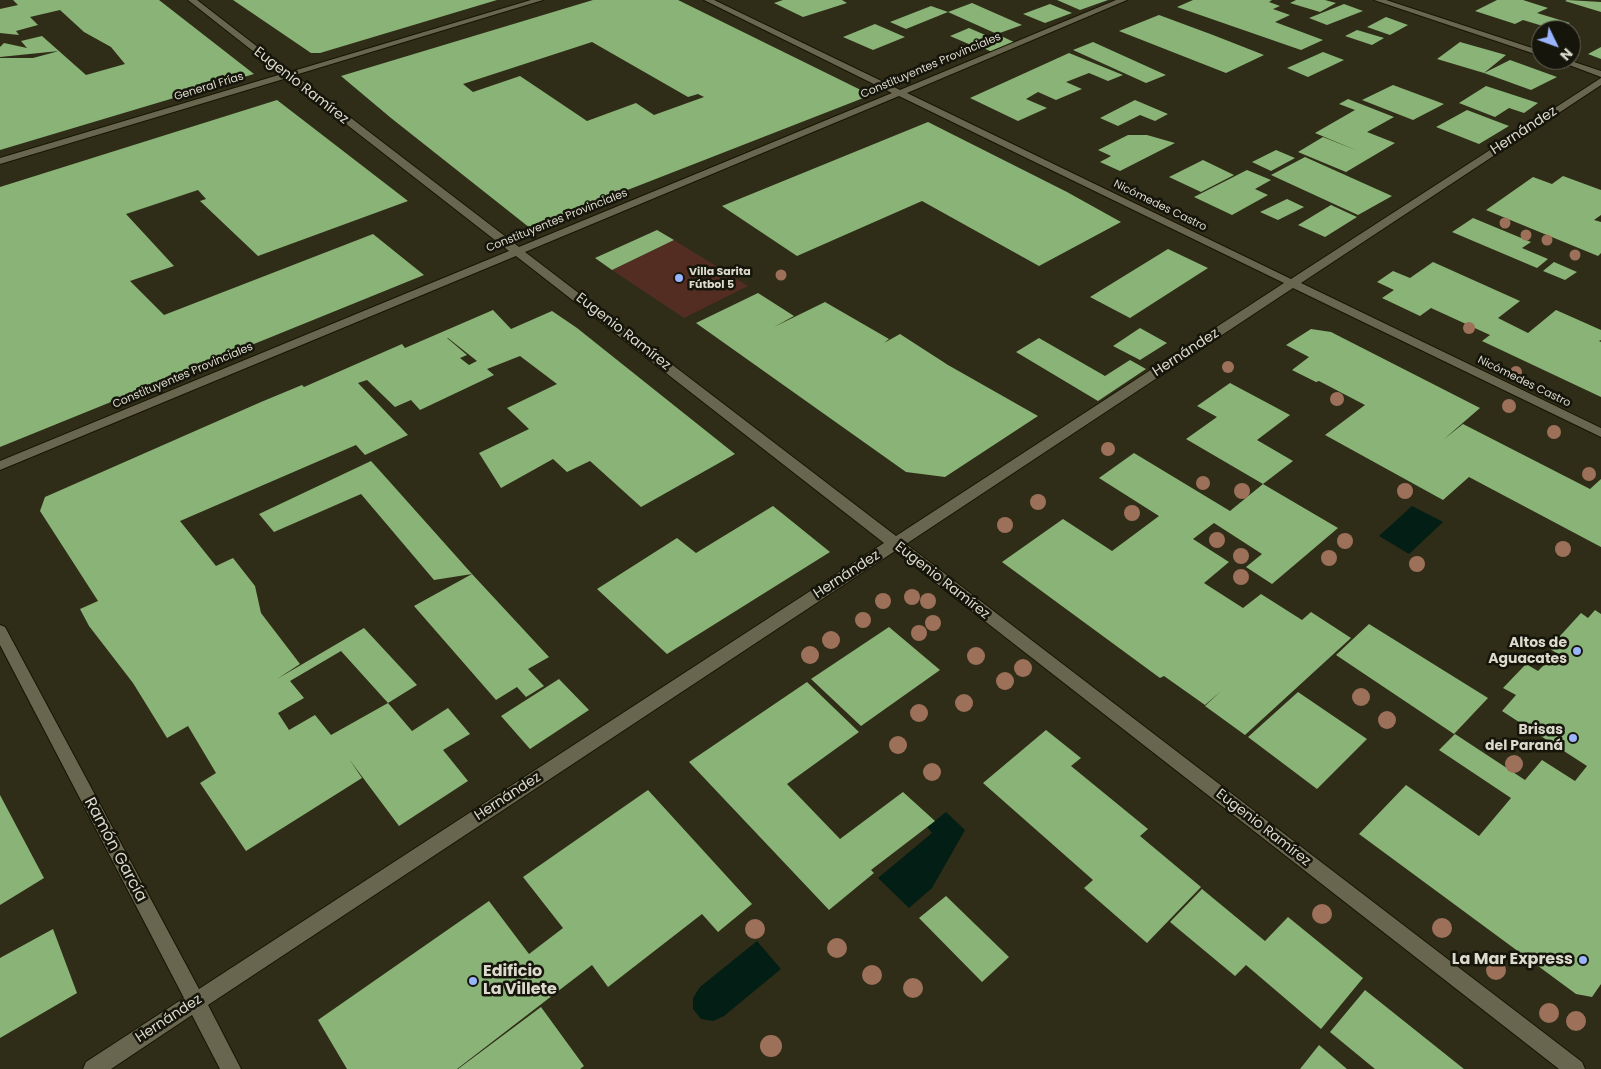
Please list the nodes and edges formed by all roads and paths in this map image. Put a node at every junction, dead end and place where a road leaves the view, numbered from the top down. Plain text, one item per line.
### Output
1 (192, 0) edge
2 (538, 0) edge
3 (708, 0) edge
4 (1123, 0) edge
5 (1378, 0) edge
6 (1531, 51) edge
7 (1581, 67) edge
8 (1601, 74) edge
9 (287, 75) junction
10 (1601, 80) edge
11 (898, 93) junction
12 (0, 161) edge
13 (518, 251) junction
14 (1292, 284) junction
15 (1601, 433) edge
16 (0, 466) edge
17 (894, 544) junction
18 (0, 631) edge
19 (195, 1002) junction
20 (93, 1069) edge
21 (231, 1069) edge
22 (1575, 1069) edge

1 - 9 street, Eugenio Ramírez
2 - 9 street, General Frías
3 - 11 street, Nicómedes Castro
4 - 11 street, Constituyentes Provinciales
5 - 6 street
7 - 8 street
9 - 12 street, General Frías
9 - 13 street, Eugenio Ramírez
10 - 14 street, Hernández
11 - 13 street, Constituyentes Provinciales
11 - 14 street, Nicómedes Castro
13 - 16 street, Constituyentes Provinciales
13 - 17 street, Eugenio Ramírez
14 - 15 street, Nicómedes Castro
14 - 17 street, Hernández
17 - 19 street, Hernández
17 - 22 street, Eugenio Ramírez
18 - 19 street, Ramón García
19 - 20 street, Hernández
19 - 21 street, Ramón García

